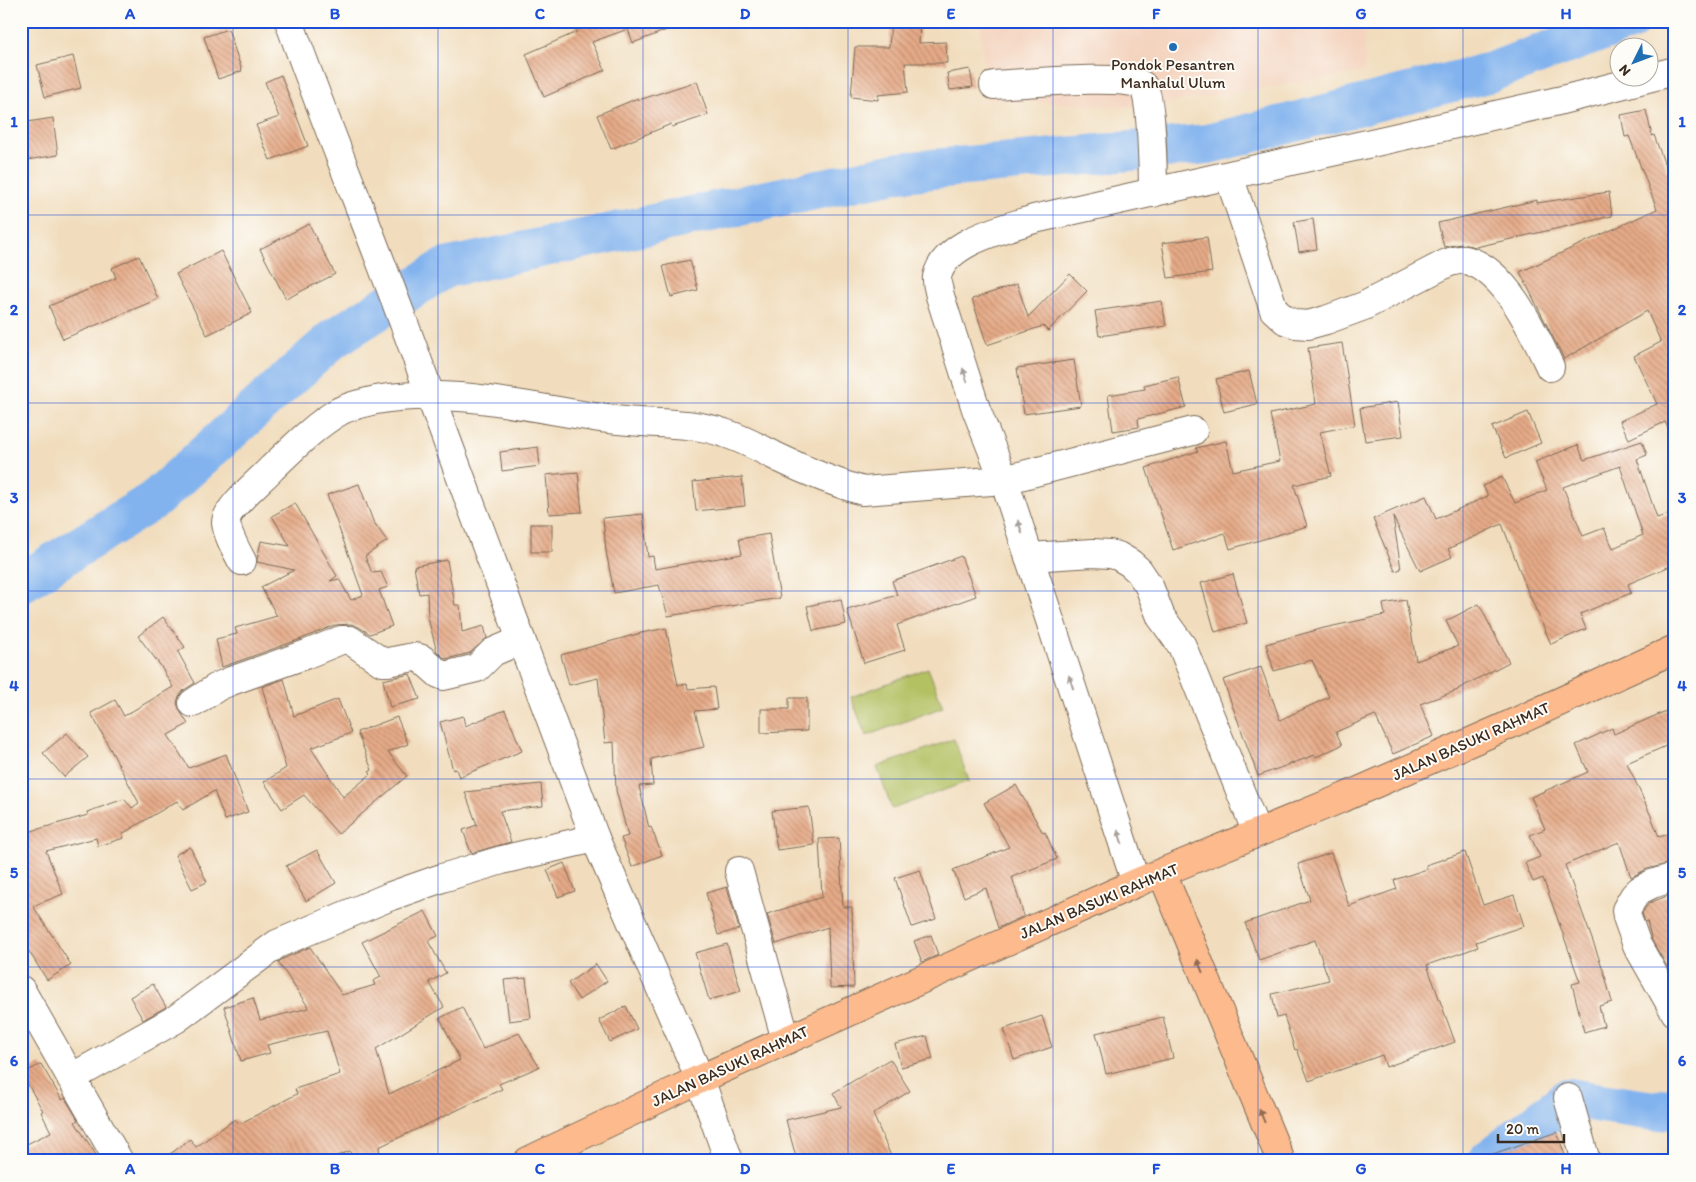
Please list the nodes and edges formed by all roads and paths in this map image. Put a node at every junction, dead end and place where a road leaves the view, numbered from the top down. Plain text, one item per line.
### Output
1 (289, 21) edge
2 (1675, 71) edge
3 (994, 85) dead end
4 (1229, 176) junction
5 (1154, 193) junction
6 (1550, 367) dead end
7 (430, 395) junction
8 (1193, 432) dead end
9 (1004, 480) junction
10 (1029, 557) junction
11 (242, 561) dead end
12 (521, 640) junction
13 (1675, 649) edge
14 (193, 704) dead end
15 (1257, 833) junction
16 (595, 838) junction
17 (739, 871) dead end
18 (1162, 873) junction
19 (1675, 877) edge
20 (1136, 883) junction
21 (21, 990) edge
22 (1675, 1012) edge
23 (786, 1040) junction
24 (71, 1078) junction
25 (700, 1079) junction
26 (1568, 1098) dead end
27 (119, 1161) edge
28 (528, 1161) edge
29 (730, 1161) edge
30 (1281, 1161) edge
31 (1586, 1161) edge

1 - 7 street
2 - 4 street
3 - 5 street
4 - 5 street
4 - 6 street
9 -> 5 street
7 - 9 street
7 - 11 street
7 - 12 street
8 - 9 street
10 -> 9 street
10 - 15 street
20 -> 10 street
12 - 14 street
12 - 16 street
13 - 15 main road, JALAN BASUKI RAHMAT
15 - 18 main road, JALAN BASUKI RAHMAT
16 - 24 street
16 - 25 street
17 - 23 street
18 - 20 main road, JALAN BASUKI RAHMAT
30 -> 18 main road
19 - 22 street
20 - 23 main road, JALAN BASUKI RAHMAT
21 - 24 street
23 - 25 main road, JALAN BASUKI RAHMAT
24 - 27 street
25 - 28 main road, JALAN BASUKI RAHMAT
25 - 29 street
26 - 31 street

